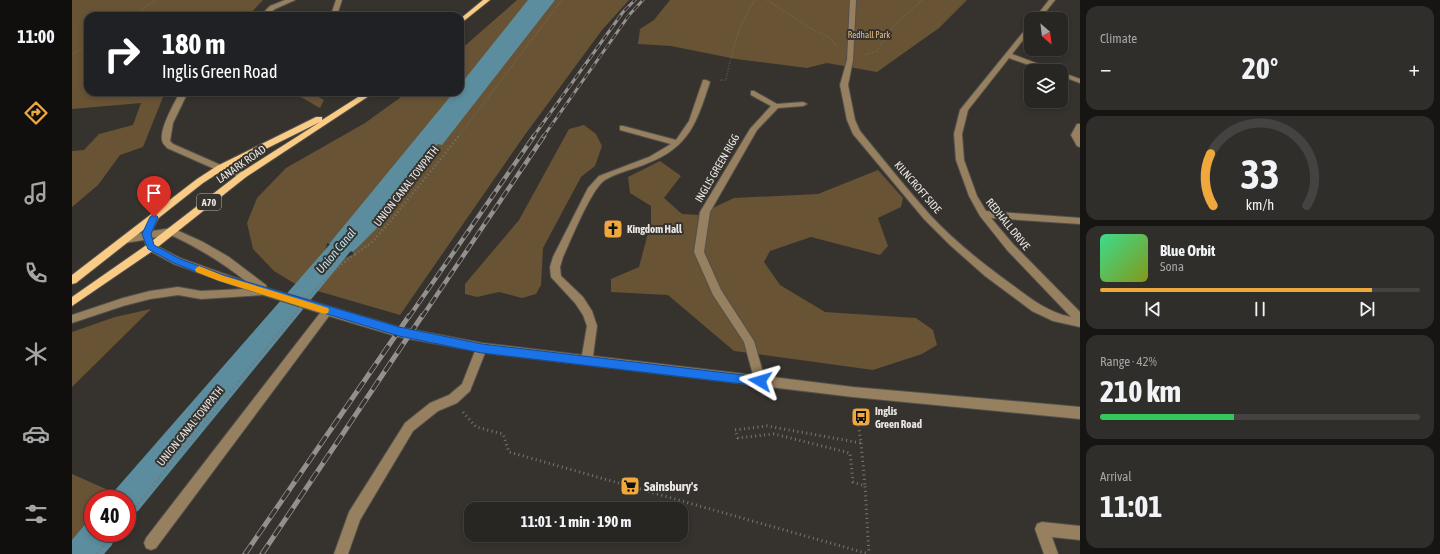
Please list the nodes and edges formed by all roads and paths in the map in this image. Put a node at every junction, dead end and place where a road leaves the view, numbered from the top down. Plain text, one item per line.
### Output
1 (157, 0) edge
2 (292, 0) edge
3 (339, 0) edge
4 (487, 0) edge
5 (562, 0) edge
6 (755, 0) edge
7 (767, 0) edge
8 (854, 0) edge
9 (922, 0) edge
10 (1052, 0) edge
11 (139, 12) edge
12 (265, 12) edge
13 (335, 12) edge
14 (1043, 12) edge
15 (464, 19) edge
16 (1024, 35) edge
17 (837, 47) dead end
18 (84, 48) edge
19 (72, 54) edge
20 (1008, 55) junction
21 (850, 60) junction
22 (1033, 64) edge
23 (1068, 77) edge
24 (1080, 81) edge
25 (706, 82) joint
26 (754, 93) dead end
27 (182, 96) edge
28 (365, 96) edge
29 (803, 104) dead end
30 (349, 106) junction
31 (776, 106) junction
32 (1080, 126) edge
33 (623, 128) dead end
34 (678, 142) junction
35 (1080, 144) edge
36 (220, 168) junction
37 (243, 175) junction
38 (983, 214) junction
39 (154, 217) junction
40 (1080, 221) edge
41 (172, 231) junction
42 (146, 234) junction
43 (124, 240) junction
44 (151, 247) junction
45 (72, 280) edge
46 (266, 292) junction
47 (72, 302) edge
48 (327, 311) junction
49 (1080, 318) edge
50 (72, 319) edge
51 (1080, 323) edge
52 (482, 348) junction
53 (587, 360) junction
54 (760, 381) junction
55 (853, 392) junction
56 (453, 399) junction
57 (1080, 414) edge
58 (861, 443) junction
59 (866, 486) junction
60 (136, 506) edge
61 (1080, 533) edge
62 (107, 542) edge
63 (151, 543) dead end
64 (97, 554) edge
65 (341, 554) edge
66 (869, 554) edge
67 (1051, 554) edge

1 - 11 path
2 - 12 street
3 - 13 street
4 - 15 main road
5 - 60 path, UNION CANAL TOWPATH, bridge
6 - 25 path
7 - 17 path
8 - 21 street, KILNCROFT SIDE
9 - 21 path
10 - 14 street
16 - 20 street, REDHALL DRIVE
18 - 19 path
20 - 22 street
20 - 38 street, REDHALL DRIVE
21 - 51 street, KILNCROFT SIDE
23 - 24 street
25 - 34 street
26 - 31 street
27 - 36 street
28 - 30 main road, LANARK ROAD / A70
29 - 31 street
30 - 36 main road, LANARK ROAD / A70
30 - 37 main road, LANARK ROAD / A70
31 - 54 street, INGLIS GREEN RIGG
32 - 35 street
33 - 34 street
34 - 53 street
36 - 37 street
36 - 39 main road, LANARK ROAD / A70
37 - 41 main road, LANARK ROAD / A70
38 - 40 street
38 - 49 street, REDHALL DRIVE
39 - 42 street
39 - 43 main road, LANARK ROAD / A70
41 - 42 street
41 - 44 main road, LANARK ROAD / A70
41 - 46 street
42 - 43 street
42 - 44 street
43 - 45 main road, LANARK ROAD / A70
44 - 46 street
44 - 47 main road, LANARK ROAD / A70
46 - 48 street
46 - 50 street
48 - 52 street
48 - 63 street
52 - 53 street
52 - 56 street
53 - 54 street
54 - 55 street
55 - 57 street
55 - 58 path
56 - 65 street
56 - 66 path
58 - 59 path
58 - 59 path
59 - 66 path
61 - 67 street
62 - 64 path

